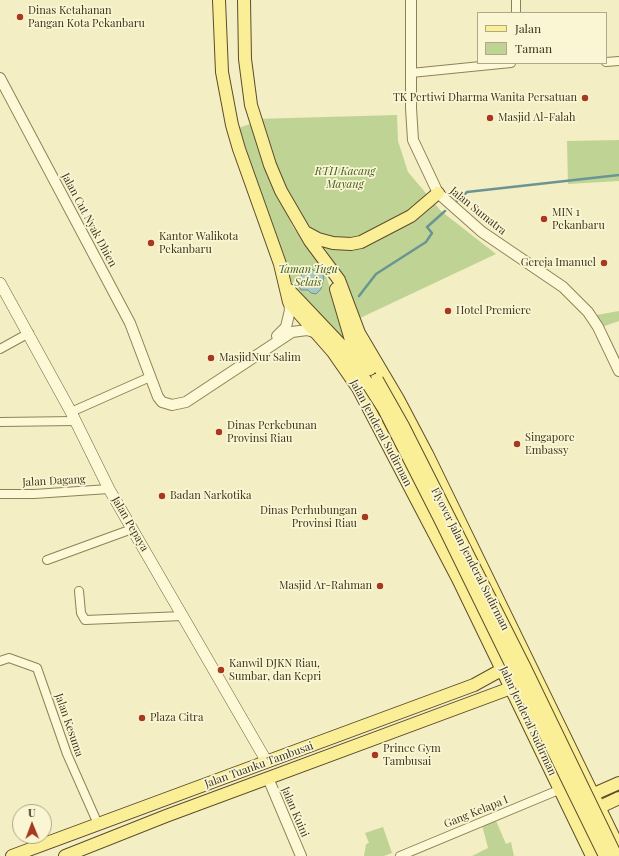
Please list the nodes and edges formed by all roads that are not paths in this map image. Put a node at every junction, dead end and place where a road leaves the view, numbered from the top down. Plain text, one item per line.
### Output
1 (219, 0) edge
2 (244, 0) edge
3 (411, 0) edge
4 (516, 0) edge
5 (516, 12) edge
6 (619, 61) edge
7 (607, 62) edge
8 (501, 64) edge
9 (411, 73) junction
10 (0, 78) edge
11 (438, 193) junction
12 (303, 230) junction
13 (327, 263) junction
14 (0, 284) edge
15 (286, 284) junction
16 (289, 302) junction
17 (29, 333) junction
18 (317, 333) junction
19 (346, 343) junction
20 (0, 349) edge
21 (259, 352) junction
22 (619, 371) edge
23 (150, 377) junction
24 (74, 417) junction
25 (0, 422) edge
26 (109, 489) junction
27 (0, 494) edge
28 (132, 529) junction
29 (468, 537) junction
30 (443, 548) junction
31 (47, 560) dead end
32 (79, 591) dead end
33 (183, 616) junction
34 (528, 661) junction
35 (0, 662) edge
36 (503, 668) junction
37 (521, 673) junction
38 (537, 678) junction
39 (511, 688) junction
40 (267, 762) junction
41 (268, 778) junction
42 (619, 783) edge
43 (560, 789) junction
44 (594, 794) junction
45 (619, 798) edge
46 (600, 806) junction
47 (98, 824) junction
48 (619, 848) edge
49 (298, 855) edge
50 (12, 856) edge
51 (65, 856) edge
52 (400, 856) edge
53 (594, 856) edge
54 (605, 856) edge
55 (616, 856) edge

1 - 15 main road
2 - 12 main road
3 - 9 street, Jalan Sumatra
4 - 5 street
6 - 7 street
8 - 9 street
9 - 11 street, Jalan Sumatra
10 - 23 street, Jalan Cut Nyak Dhien
11 - 12 main road
11 - 22 street, Jalan Sumatra
12 - 13 main road
13 - 19 main road, Flyover Jalan Jenderal Sudirman
13 - 29 main road
14 - 17 main road, Jalan Pepaya
15 - 16 main road
15 - 19 main road, Flyover Jalan Jenderal Sudirman
16 - 18 main road, Jalan Jenderal Sudirman
16 - 21 street
17 - 20 street
17 - 24 main road, Jalan Pepaya
18 - 21 street
18 - 30 main road, Jalan Jenderal Sudirman
19 - 54 main road, Flyover Jalan Jenderal Sudirman, bridge
19 - 55 main road, Flyover Jalan Jenderal Sudirman, bridge
21 - 23 street, Jalan Cut Nyak Dhien
23 - 24 street
24 - 25 street
24 - 26 main road, Jalan Pepaya
26 - 27 street, Jalan Dagang
26 - 28 main road, Jalan Pepaya
28 - 31 street
28 - 33 main road, Jalan Pepaya
29 - 30 main road
29 - 34 main road
30 - 36 main road, Jalan Jenderal Sudirman
32 - 33 street
33 - 40 main road, Jalan Pepaya
34 - 37 main road
34 - 38 main road
35 - 47 street, Jalan Kesuma
36 - 37 main road
36 - 39 main road, Jalan Jenderal Sudirman
36 - 40 main road, Jalan Tuanku Tambusai
37 - 38 main road
37 - 39 main road
38 - 44 main road
39 - 41 main road, Jalan Tuanku Tambusai
39 - 43 main road, Jalan Jenderal Sudirman
40 - 47 main road, Jalan Tuanku Tambusai
41 - 49 street, Jalan Kuini
41 - 51 main road, Jalan Tuanku Tambusai
42 - 44 main road
43 - 52 street, Gang Kelapa I
43 - 53 main road, Jalan Jenderal Sudirman
44 - 46 main road
44 - 53 main road
45 - 46 main road
46 - 48 main road
47 - 50 main road, Jalan Tuanku Tambusai

